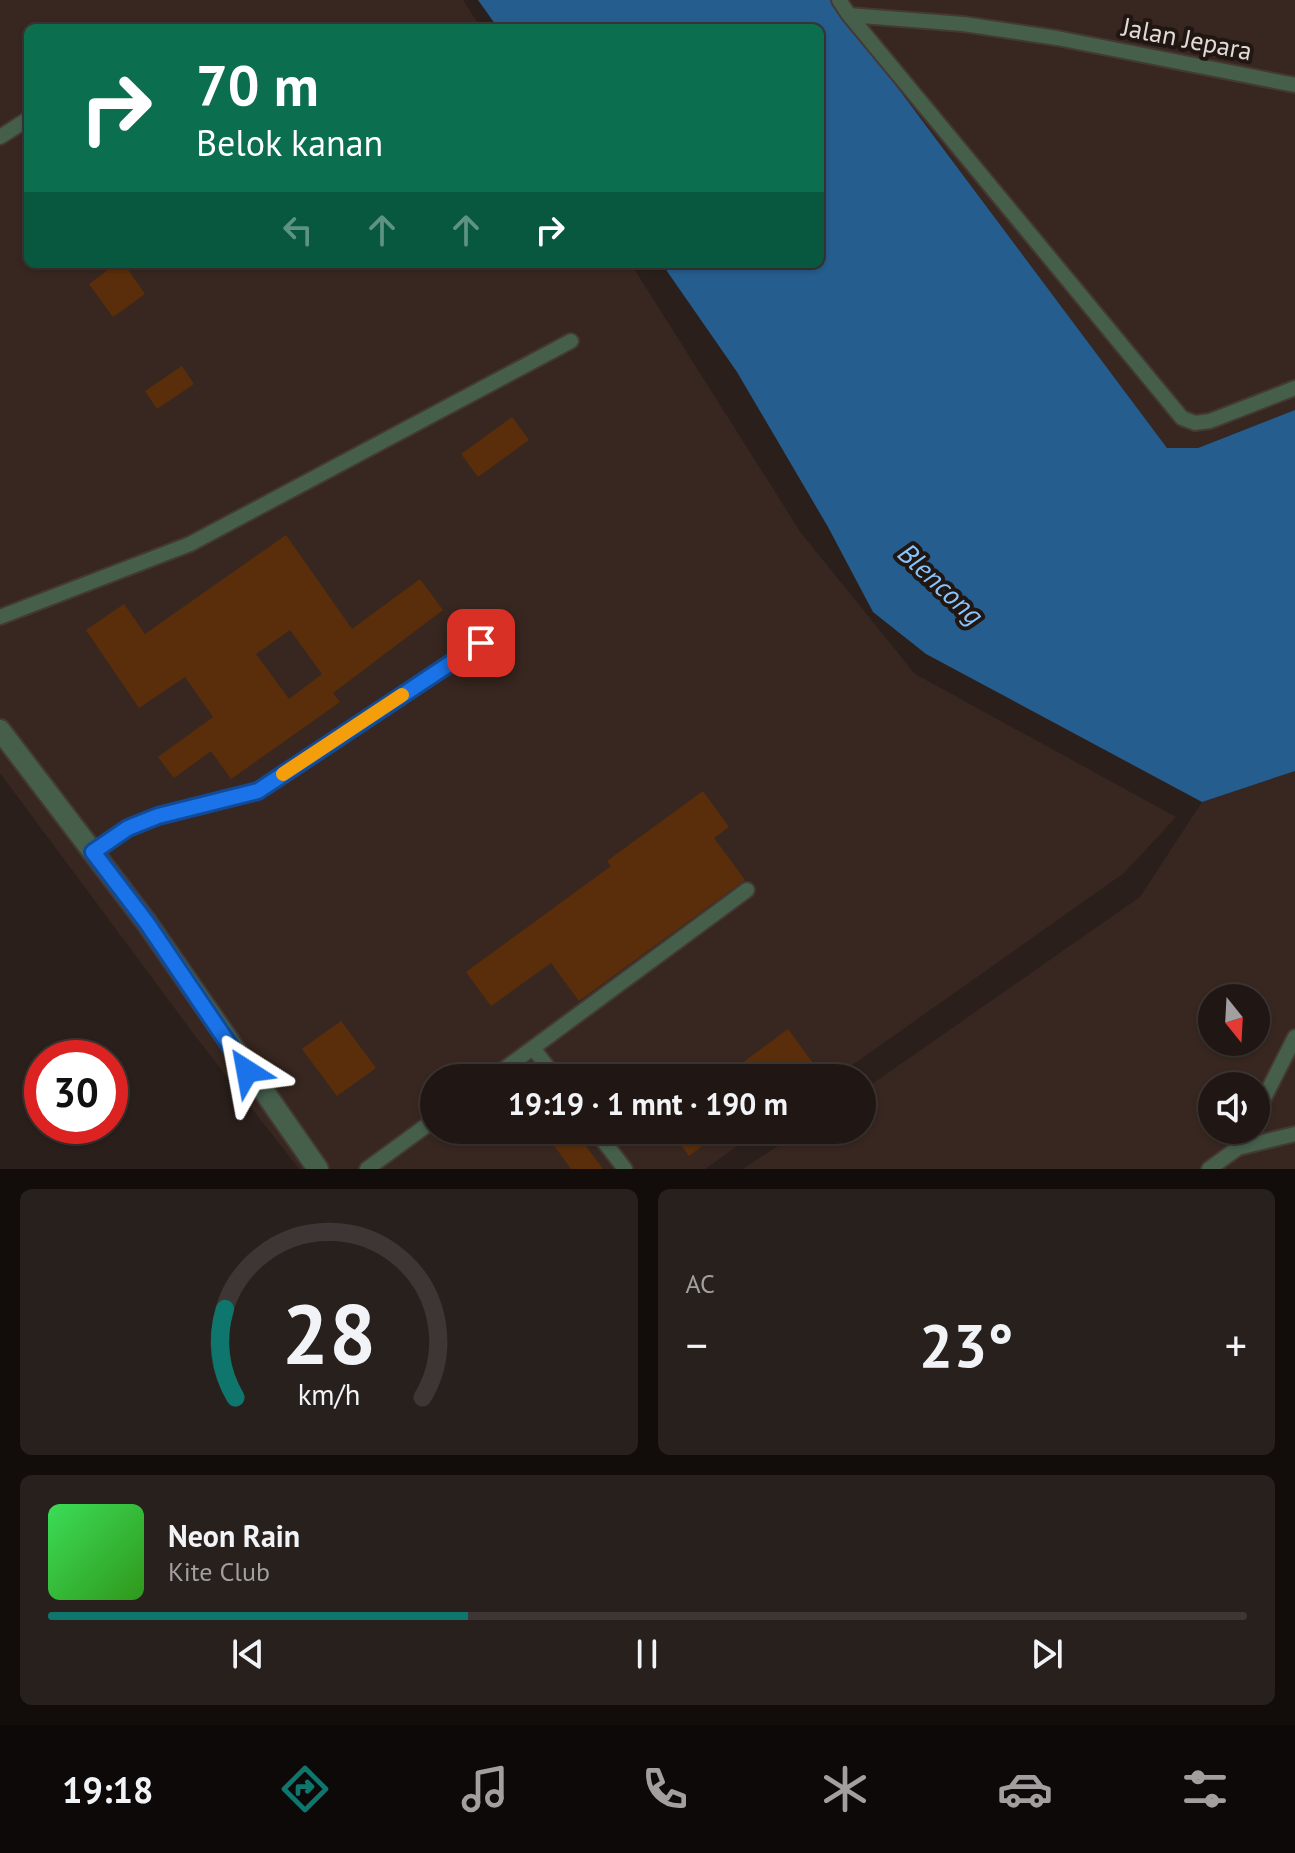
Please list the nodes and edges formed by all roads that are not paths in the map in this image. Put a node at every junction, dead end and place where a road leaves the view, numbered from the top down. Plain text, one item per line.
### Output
1 (839, 0) edge
2 (849, 15) junction
3 (1295, 85) edge
4 (24, 122) edge
5 (0, 137) edge
6 (571, 341) dead end
7 (1295, 388) edge
8 (0, 617) edge
9 (481, 643) dead end
10 (0, 730) edge
11 (93, 852) junction
12 (747, 890) dead end
13 (1295, 1037) edge
14 (533, 1048) junction
15 (511, 1064) edge
16 (545, 1064) edge
17 (1270, 1086) edge
18 (420, 1130) edge
19 (1295, 1134) edge
20 (606, 1144) edge
21 (1240, 1144) edge
22 (1238, 1148) junction
23 (318, 1169) edge
24 (367, 1169) edge
25 (625, 1169) edge
26 (1209, 1169) edge

1 - 2 lane
2 - 3 lane, Jalan Jepara
2 - 7 lane
4 - 5 lane
6 - 8 lane
9 - 11 lane
10 - 11 street
11 - 23 street
12 - 14 lane
13 - 17 lane
14 - 15 lane
14 - 16 lane
18 - 24 lane
19 - 22 lane
20 - 25 lane
21 - 22 lane
22 - 26 lane

